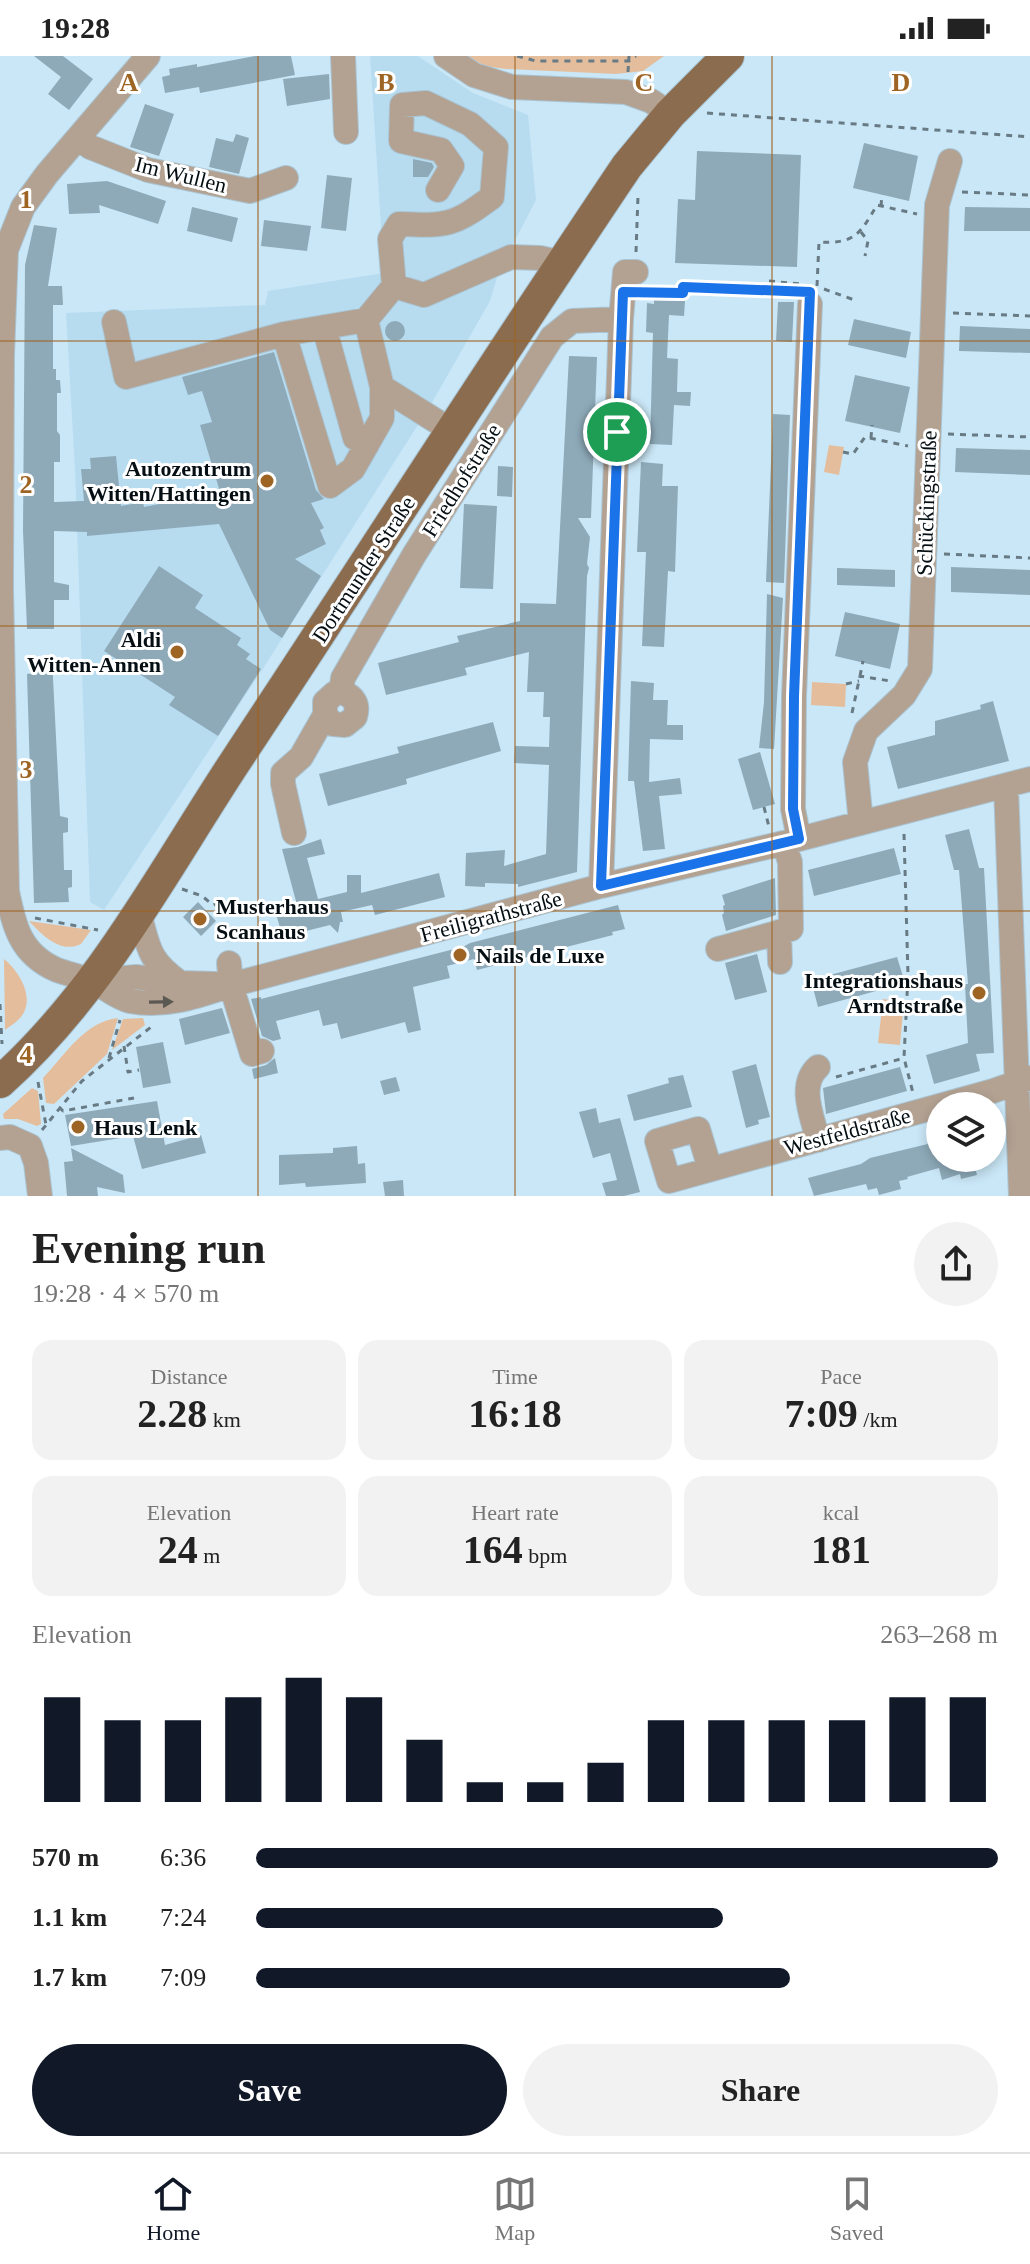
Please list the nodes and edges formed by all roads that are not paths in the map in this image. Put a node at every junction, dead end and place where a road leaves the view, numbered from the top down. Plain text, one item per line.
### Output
1 (148, 56) edge
2 (343, 56) edge
3 (446, 56) edge
4 (728, 56) edge
5 (670, 114) junction
6 (346, 132) dead end
7 (79, 138) junction
8 (947, 173) road end
9 (286, 178) dead end
10 (438, 190) dead end
11 (562, 263) junction
12 (630, 282) road end
13 (394, 286) junction
14 (805, 294) road end
15 (621, 319) junction
16 (366, 320) junction
17 (114, 322) dead end
18 (324, 327) junction
19 (284, 334) junction
20 (1, 355) edge
21 (382, 387) junction
22 (452, 431) junction
23 (367, 445) junction
24 (1, 469) edge
25 (0, 587) edge
26 (1, 701) edge
27 (1018, 782) edge
28 (861, 823) junction
29 (294, 833) dead end
30 (793, 841) junction
31 (601, 886) junction
32 (806, 910) dead end
33 (139, 913) junction
34 (779, 932) junction
35 (718, 949) dead end
36 (780, 962) dead end
37 (230, 974) junction
38 (92, 981) junction
39 (180, 983) junction
40 (262, 1051) dead end
41 (826, 1068) road end
42 (9, 1074) edge
43 (1024, 1079) edge
44 (0, 1138) edge
45 (818, 1140) junction
46 (698, 1180) edge
47 (40, 1196) edge
48 (1021, 1196) edge

1 - 7 street
2 - 6 street
3 - 5 street
4 - 5 main road, Dortmunder Straße
5 - 11 main road, Dortmunder Straße
7 - 9 street, Im Wullen
7 - 20 street
8 - 28 street, Schückingstraße
10 - 13 street
11 - 13 street
11 - 22 main road, Dortmunder Straße
12 - 15 street
13 - 16 street
14 - 30 street
15 - 29 street, Friedhofstraße
15 - 31 street
16 - 18 street
16 - 21 street
17 - 19 street
18 - 19 street
18 - 23 street
19 - 23 street
20 - 24 street
21 - 22 street
21 - 23 street
22 - 33 main road, Dortmunder Straße
24 - 25 street
25 - 26 street
26 - 38 street
27 - 28 street, Freiligrathstraße
27 - 43 street
28 - 30 street, Freiligrathstraße
30 - 31 street, Freiligrathstraße
30 - 32 street
30 - 34 street
31 - 37 street, Freiligrathstraße
33 - 38 main road, Dortmunder Straße
33 - 39 street
34 - 35 street
34 - 36 street
38 -> 37 street, Freiligrathstraße
37 - 39 street, Freiligrathstraße
37 - 40 street
38 - 39 street, Freiligrathstraße
38 - 42 main road, Dortmunder Straße
41 - 45 street
43 - 45 street, Westfeldstraße
43 - 48 street
44 - 47 street
45 - 46 street, Westfeldstraße

